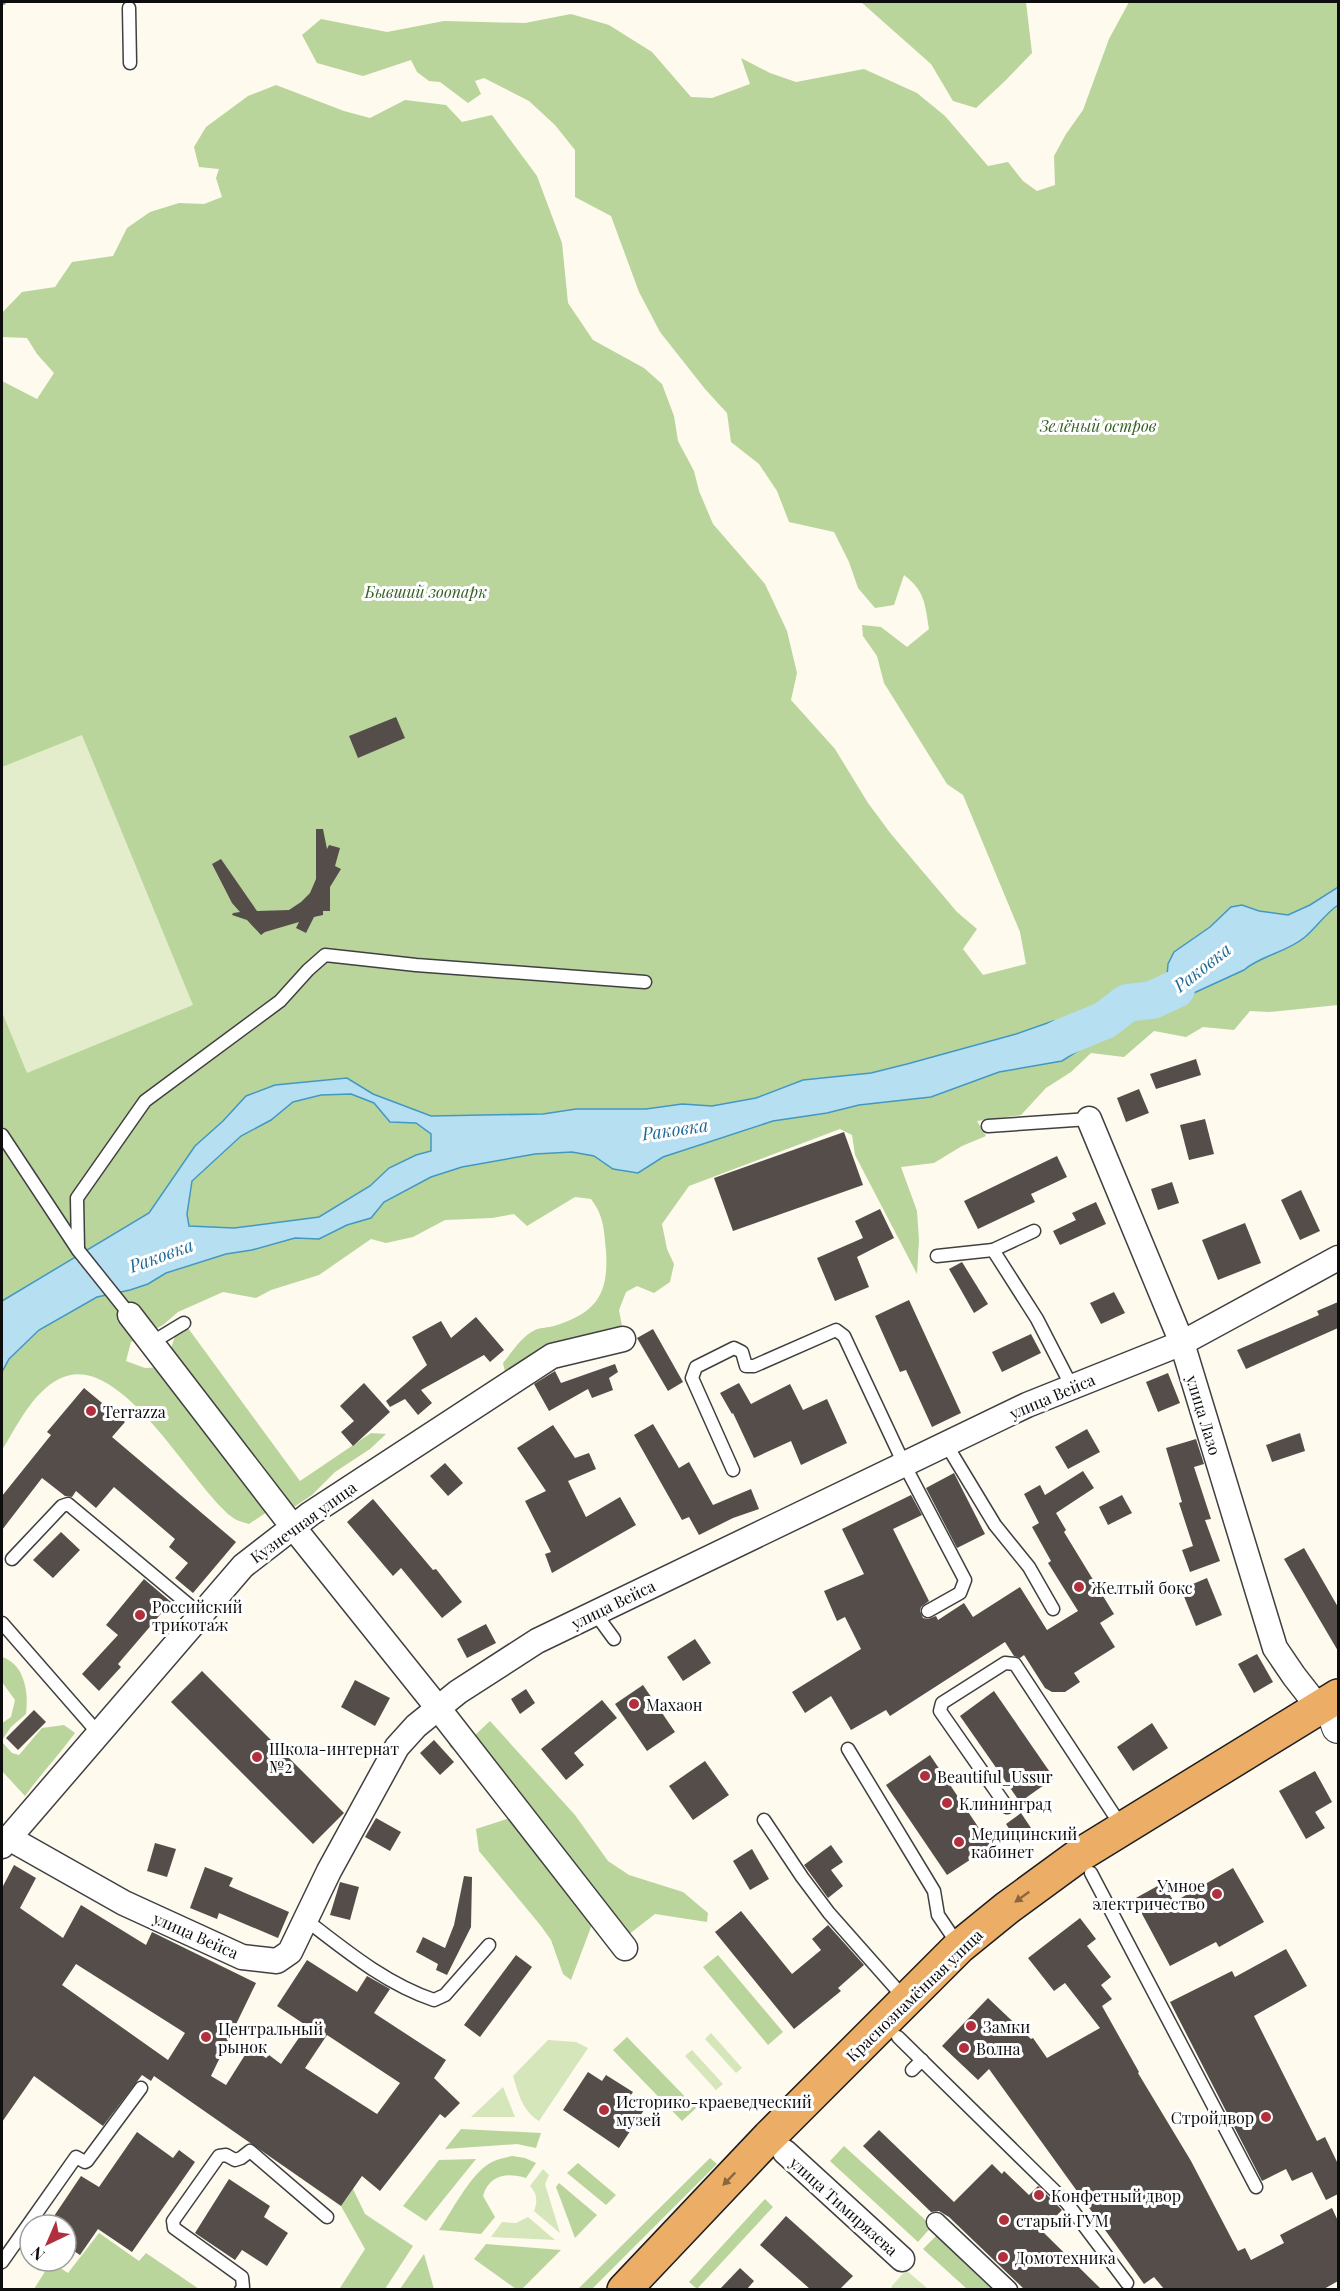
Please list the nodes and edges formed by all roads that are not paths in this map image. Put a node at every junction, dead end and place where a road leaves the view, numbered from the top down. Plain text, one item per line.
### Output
1 (129, 8) dead end
2 (130, 63) dead end
3 (645, 982) dead end
4 (1089, 1119) joint
5 (988, 1126) dead end
6 (2, 1135) edge
7 (1034, 1231) dead end
8 (78, 1250) junction
9 (993, 1250) junction
10 (937, 1256) dead end
11 (1338, 1258) edge
12 (130, 1315) joint
13 (184, 1323) dead end
14 (623, 1339) dead end
15 (151, 1343) junction
16 (1182, 1343) junction
17 (1072, 1387) junction
18 (946, 1444) junction
19 (904, 1464) junction
20 (733, 1470) dead end
21 (292, 1527) junction
22 (12, 1559) dead end
23 (1053, 1609) dead end
24 (928, 1611) dead end
25 (596, 1612) junction
26 (201, 1615) junction
27 (2, 1623) edge
28 (614, 1639) dead end
29 (438, 1708) junction
30 (1334, 1714) edge
31 (99, 1734) junction
32 (848, 1749) dead end
33 (1007, 1807) dead end
34 (764, 1820) dead end
35 (1123, 1828) junction
36 (4, 1839) edge
37 (1086, 1863) junction
38 (306, 1920) junction
39 (489, 1945) dead end
40 (959, 1947) junction
41 (625, 1948) dead end
42 (906, 2000) junction
43 (898, 2037) junction
44 (922, 2060) junction
45 (912, 2070) dead end
46 (141, 2088) dead end
47 (785, 2152) junction
48 (1256, 2187) dead end
49 (327, 2217) dead end
50 (936, 2222) dead end
51 (902, 2259) dead end
52 (2, 2262) edge
53 (1127, 2283) dead end
54 (241, 2289) edge
55 (624, 2289) edge
56 (653, 2289) edge
57 (1008, 2289) edge

1 - 2 lane
3 - 8 lane
4 - 5 lane
4 - 16 street, улица Лазо
6 - 8 lane
7 - 9 lane
8 - 12 lane
9 - 10 lane
9 - 17 lane
11 - 16 street, улица Вейса
12 - 15 street
13 - 15 lane
14 - 21 street, Кузнечная улица
15 - 21 street
16 - 17 street, улица Вейса
16 - 30 street, улица Лазо
17 - 18 street, улица Вейса
18 - 19 street, улица Вейса
18 - 23 lane
19 - 20 lane
19 - 24 lane
19 - 25 street, улица Вейса
21 - 26 street, Кузнечная улица
21 - 29 street
22 - 26 lane
25 - 28 lane
25 - 29 street, улица Вейса
26 - 31 street, Кузнечная улица
27 - 31 lane
29 - 38 street, улица Вейса
29 - 41 street
30 - 35 highway, Краснознамённая улица
30 - 37 highway, Краснознамённая улица
31 - 36 street, Кузнечная улица
32 - 40 lane
33 - 35 lane
34 - 42 lane
35 - 37 highway, Краснознамённая улица
36 - 38 street, улица Вейса
37 -> 40 highway, Краснознамённая улица
37 - 43 highway, Краснознамённая улица
37 - 48 lane
38 - 39 lane
40 - 42 highway, Краснознамённая улица
42 -> 55 highway, Краснознамённая улица
43 - 44 lane
43 - 47 highway, Краснознамённая улица
44 - 45 lane
44 - 53 lane
46 - 52 lane
47 - 51 street, улица Тимирязева
47 - 56 highway, Краснознамённая улица
49 - 54 lane
50 - 57 street

